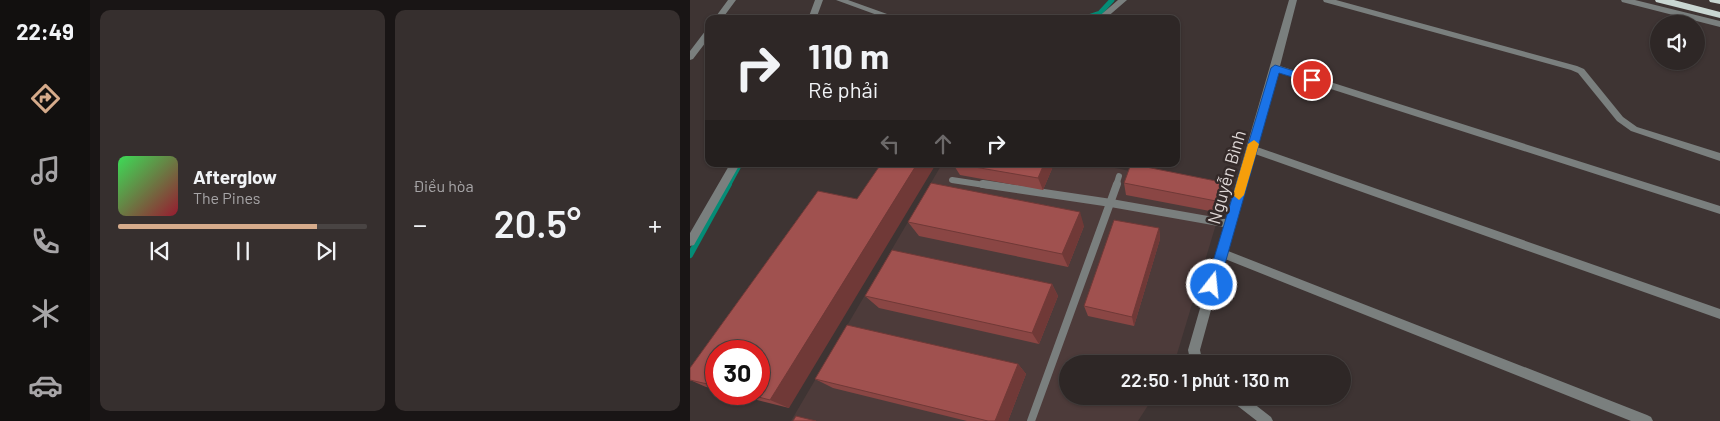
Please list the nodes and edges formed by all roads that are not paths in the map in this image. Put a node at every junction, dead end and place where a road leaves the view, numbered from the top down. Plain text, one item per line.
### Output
1 (732, 0) edge
2 (819, 0) edge
3 (840, 0) edge
4 (1123, 0) edge
5 (1293, 0) edge
6 (1327, 0) edge
7 (1626, 0) edge
8 (1660, 0) edge
9 (1714, 0) edge
10 (1720, 2) edge
11 (721, 15) edge
12 (813, 15) edge
13 (882, 15) edge
14 (1105, 15) edge
15 (1720, 15) edge
16 (1720, 24) edge
17 (705, 37) edge
18 (690, 57) edge
19 (1275, 68) junction
20 (1252, 149) junction
21 (1720, 157) edge
22 (733, 167) edge
23 (1119, 176) dead end
24 (952, 180) dead end
25 (1111, 203) junction
26 (1720, 210) edge
27 (1230, 224) junction
28 (690, 242) edge
29 (1222, 253) junction
30 (1720, 314) edge
31 (1195, 355) edge
32 (1246, 405) edge
33 (1031, 421) edge
34 (1267, 421) edge
35 (1647, 421) edge

1 - 11 street
2 - 12 street
3 - 13 street
4 - 14 street
5 - 19 street, Nguyễn Bình
6 - 21 street
7 - 16 street
8 - 15 highway
9 - 10 highway
17 - 18 street
19 - 20 street, Nguyễn Bình
19 - 26 street
20 - 27 street, Nguyễn Bình
20 - 30 street
22 - 28 street
23 - 25 lane
24 - 25 lane
25 - 27 lane
25 - 33 lane
27 - 29 street, Nguyễn Bình
29 - 31 street, Nguyễn Bình
29 - 35 street
32 - 34 street

